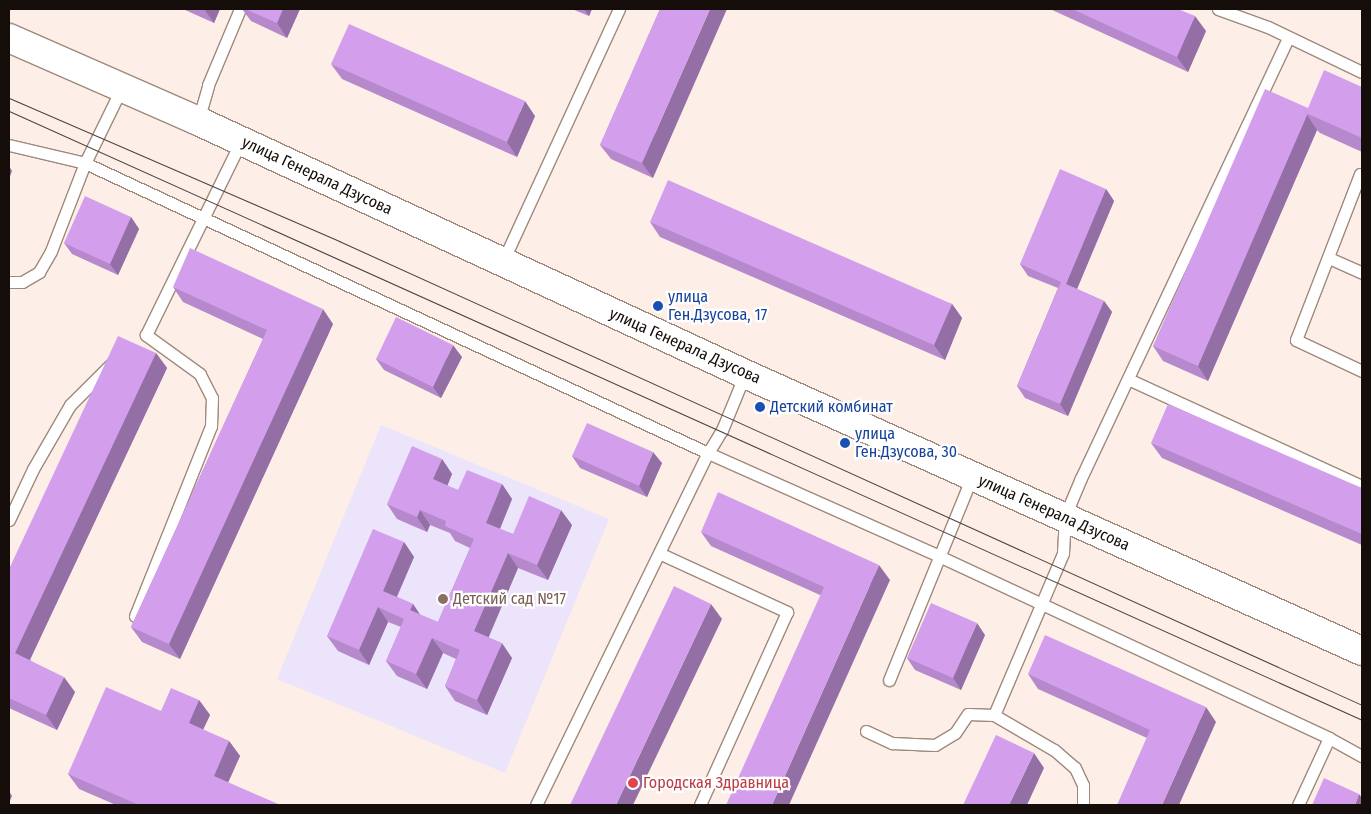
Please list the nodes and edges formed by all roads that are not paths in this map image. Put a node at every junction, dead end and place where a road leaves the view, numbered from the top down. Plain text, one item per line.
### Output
1 (240, 9) edge
2 (619, 9) edge
3 (1218, 9) edge
4 (9, 38) edge
5 (1288, 39) junction
6 (1362, 72) edge
7 (122, 88) junction
8 (198, 121) junction
9 (241, 141) junction
10 (9, 145) edge
11 (86, 163) junction
12 (1362, 175) edge
13 (204, 217) junction
14 (1329, 258) junction
15 (502, 262) junction
16 (1362, 273) edge
17 (9, 282) edge
18 (124, 354) edge
19 (1362, 371) edge
20 (745, 374) junction
21 (1128, 379) junction
22 (708, 454) junction
23 (972, 477) junction
24 (1362, 486) edge
25 (1065, 516) junction
26 (9, 520) edge
27 (661, 554) junction
28 (939, 556) junction
29 (1040, 605) junction
30 (135, 616) edge
31 (1362, 651) edge
32 (889, 680) dead end
33 (994, 715) junction
34 (866, 731) dead end
35 (1329, 738) junction
36 (1362, 756) edge
37 (536, 805) edge
38 (700, 805) edge
39 (1083, 805) edge
40 (1298, 805) edge

1 - 8 lane
2 - 15 lane
3 - 5 lane
4 - 7 street, улица Генерала Дзусова
5 - 6 lane
5 - 21 lane
7 - 8 street, улица Генерала Дзусова
7 - 11 lane
8 - 9 street, улица Генерала Дзусова
9 - 13 lane
9 - 15 street, улица Генерала Дзусова
10 - 11 lane
11 - 13 lane
11 - 17 lane
12 - 14 lane
13 - 22 lane
13 - 30 lane
14 - 16 lane
14 - 19 lane
15 - 20 street, улица Генерала Дзусова
18 - 26 lane
20 - 22 lane
20 - 23 street, улица Генерала Дзусова
21 - 24 lane
21 - 25 lane
22 - 27 lane
22 - 28 lane
23 - 25 street, улица Генерала Дзусова
23 - 28 lane
25 - 29 lane
25 - 31 street, улица Генерала Дзусова
27 - 37 lane
27 - 38 lane
28 - 29 lane
28 - 32 lane
29 - 33 lane
29 - 35 lane
33 - 34 lane
33 - 39 lane
35 - 36 lane
35 - 40 lane

